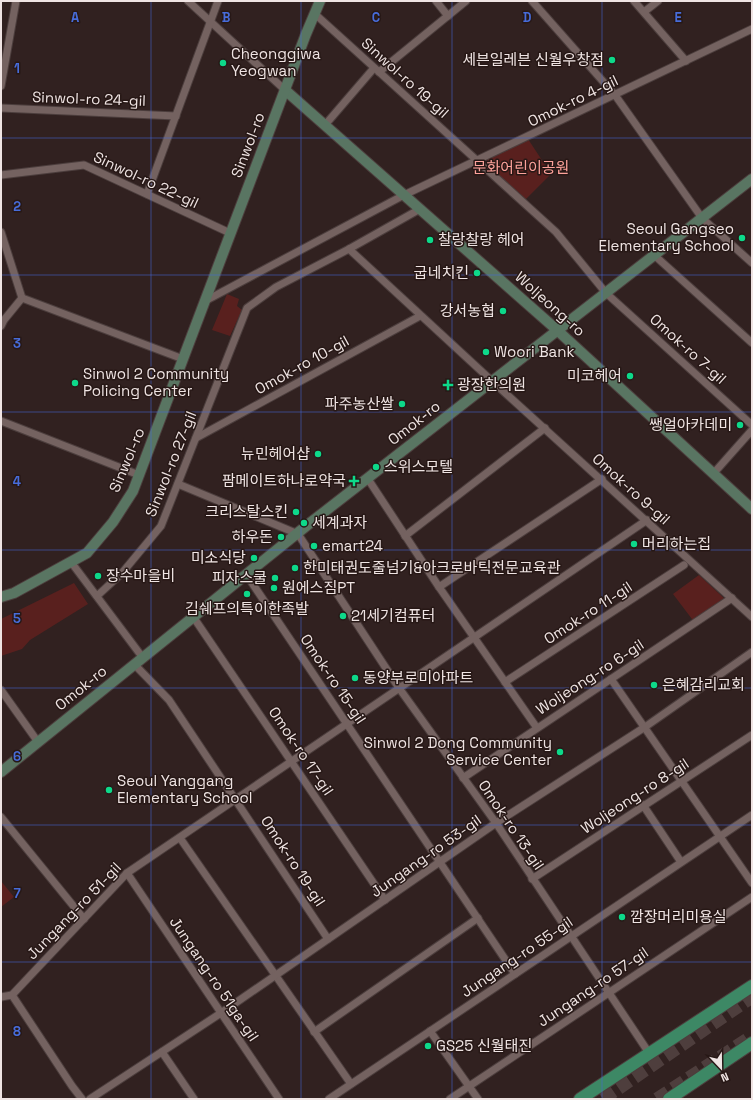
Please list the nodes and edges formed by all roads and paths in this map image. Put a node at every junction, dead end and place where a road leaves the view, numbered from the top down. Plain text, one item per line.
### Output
1 (16, 1) edge
2 (188, 1) edge
3 (218, 1) edge
4 (320, 1) edge
5 (436, 1) edge
6 (466, 1) edge
7 (532, 1) edge
8 (634, 1) edge
9 (658, 1) edge
10 (644, 12) junction
11 (314, 14) junction
12 (448, 16) junction
13 (210, 22) junction
14 (752, 29) edge
15 (686, 61) junction
16 (377, 70) junction
17 (1, 86) edge
18 (285, 90) junction
19 (615, 95) junction
20 (1, 108) edge
21 (176, 116) junction
22 (325, 125) junction
23 (477, 160) junction
24 (1, 175) edge
25 (752, 179) edge
26 (147, 194) junction
27 (404, 195) junction
28 (420, 209) junction
29 (702, 218) junction
30 (1, 232) edge
31 (230, 234) junction
32 (349, 249) junction
33 (654, 255) junction
34 (752, 262) edge
35 (606, 292) junction
36 (22, 298) junction
37 (205, 301) junction
38 (420, 316) junction
39 (1, 326) edge
40 (557, 330) junction
41 (752, 343) edge
42 (183, 359) junction
43 (492, 381) junction
44 (1, 421) edge
45 (752, 425) edge
46 (544, 428) junction
47 (752, 430) edge
48 (196, 438) junction
49 (713, 474) junction
50 (139, 475) junction
51 (368, 479) junction
52 (602, 479) junction
53 (178, 484) junction
54 (752, 509) edge
55 (647, 520) junction
56 (298, 534) junction
57 (405, 536) junction
58 (71, 562) junction
59 (684, 565) dead end
60 (246, 574) junction
61 (439, 587) junction
62 (97, 596) junction
63 (1, 597) edge
64 (732, 598) junction
65 (752, 617) edge
66 (194, 618) junction
67 (474, 638) junction
68 (752, 652) edge
69 (138, 661) junction
70 (611, 679) junction
71 (505, 682) junction
72 (399, 688) junction
73 (1, 690) edge
74 (347, 722) junction
75 (645, 727) junction
76 (536, 728) junction
77 (752, 735) edge
78 (38, 742) junction
79 (292, 760) junction
80 (1, 772) edge
81 (463, 778) junction
82 (681, 780) junction
83 (236, 798) junction
84 (643, 805) junction
85 (752, 815) edge
86 (1, 816) edge
87 (496, 823) junction
88 (720, 836) junction
89 (180, 838) junction
90 (681, 862) junction
91 (441, 863) junction
92 (127, 873) junction
93 (532, 879) junction
94 (752, 883) edge
95 (752, 897) edge
96 (385, 900) junction
97 (478, 918) junction
98 (84, 919) junction
99 (570, 936) junction
100 (328, 939) junction
101 (276, 974) junction
102 (515, 974) junction
103 (750, 988) edge
104 (608, 992) junction
105 (12, 995) junction
106 (1, 997) edge
107 (221, 1013) junction
108 (430, 1031) junction
109 (314, 1032) junction
110 (752, 1043) edge
111 (162, 1052) junction
112 (649, 1053) junction
113 (351, 1084) junction
114 (469, 1086) junction
115 (82, 1099) edge
116 (90, 1099) edge
117 (194, 1099) edge
118 (279, 1099) edge
119 (329, 1099) edge
120 (450, 1099) edge
121 (478, 1099) edge
122 (580, 1099) edge
123 (669, 1099) edge

1 - 17 street
2 - 13 street
3 - 13 street
4 - 11 main road, Sinwol-ro
5 - 12 street
6 - 12 street
7 - 19 street
8 - 10 street
9 - 10 street
10 - 15 street
11 - 16 street, Sinwol-ro 19-gil
11 - 18 main road, Sinwol-ro
12 - 16 street
13 - 18 street
13 - 21 street
14 - 15 street, Omok-ro 4-gil
15 - 19 street, Omok-ro 4-gil
16 - 22 street
16 - 23 street, Sinwol-ro 19-gil
18 - 22 main road, Woljeong-ro
18 - 31 main road, Sinwol-ro
19 - 23 street, Omok-ro 4-gil
19 - 29 street
20 - 21 street, Sinwol-ro 24-gil
21 - 26 street
22 - 27 main road, Woljeong-ro
23 - 27 street, Omok-ro 4-gil
23 - 35 street
24 - 26 street, Sinwol-ro 22-gil
25 - 29 main road, Omok-ro
26 - 31 street, Sinwol-ro 22-gil
27 - 28 main road, Woljeong-ro
27 - 37 street
28 - 32 street, Sinwol-ro 27-gil
28 - 40 main road, Woljeong-ro
29 - 33 main road, Omok-ro
29 - 34 street
30 - 36 street
31 - 37 main road, Sinwol-ro
32 - 38 street
32 - 48 street, Sinwol-ro 27-gil
33 - 35 main road, Omok-ro
33 - 41 street
35 - 40 main road, Omok-ro
35 - 45 street, Omok-ro 7-gil
36 - 39 street
36 - 42 street
37 - 42 main road, Sinwol-ro
38 - 43 street
38 - 48 street, Omok-ro 10-gil
40 - 43 main road, Omok-ro
40 - 49 main road, Woljeong-ro
42 - 50 main road, Sinwol-ro
43 - 46 street, Omok-ro 9-gil
43 - 51 main road, Omok-ro
44 - 50 street
46 - 52 street, Omok-ro 9-gil
46 - 57 street
47 - 49 street
48 - 53 street, Sinwol-ro 27-gil
49 - 54 main road, Woljeong-ro
50 - 58 main road, Sinwol-ro
51 - 56 main road, Omok-ro
51 - 57 street
52 - 55 street, Omok-ro 9-gil
52 - 61 street
53 - 56 street
53 - 62 street, Sinwol-ro 27-gil
55 - 64 street, Omok-ro 9-gil
55 - 67 street, Jungang-ro 51-gil
56 - 60 main road, Omok-ro
56 - 72 street, Omok-ro 13-gil
57 - 61 street
58 - 62 street
58 - 63 main road, Sinwol-ro
59 - 71 street, Omok-ro 11-gil
60 - 66 main road, Omok-ro
60 - 74 street, Omok-ro 15-gil
61 - 67 street
62 - 69 street
64 - 65 street, Omok-ro 9-gil
64 - 70 street, Woljeong-ro 6-gil
66 - 69 main road, Omok-ro
66 - 79 street, Omok-ro 17-gil
67 - 71 street
67 - 72 street, Jungang-ro 51-gil
68 - 75 street, Jungang-ro 53-gil
69 - 78 main road, Omok-ro
69 - 83 street, Omok-ro 19-gil
70 - 75 street
70 - 76 street, Woljeong-ro 6-gil
71 - 76 street
72 - 74 street, Jungang-ro 51-gil
72 - 81 street, Omok-ro 13-gil
73 - 78 street
74 - 79 street, Jungang-ro 51-gil
74 - 91 street, Omok-ro 15-gil
75 - 82 street
75 - 87 street, Jungang-ro 53-gil
76 - 81 street, Woljeong-ro 6-gil
77 - 82 street, Woljeong-ro 8-gil
78 - 80 main road, Omok-ro
79 - 83 street, Jungang-ro 51-gil
79 - 96 street, Omok-ro 17-gil
81 - 87 street, Omok-ro 13-gil
82 - 84 street, Woljeong-ro 8-gil
82 - 88 street
83 - 89 street, Jungang-ro 51-gil
83 - 100 street, Omok-ro 19-gil
84 - 90 street
84 - 93 street, Woljeong-ro 8-gil
85 - 88 street, Jungang-ro 55-gil
86 - 98 street
87 - 91 street, Jungang-ro 53-gil
87 - 93 street, Omok-ro 13-gil
88 - 90 street, Jungang-ro 55-gil
88 - 94 street
89 - 92 street, Jungang-ro 51-gil
89 - 101 street
90 - 99 street, Jungang-ro 55-gil
91 - 96 street, Jungang-ro 53-gil
91 - 97 street, Omok-ro 15-gil
92 - 98 street, Jungang-ro 51-gil
92 - 107 street, Jungang-ro 51ga-gil
93 - 99 street, Omok-ro 13-gil
95 - 104 street, Jungang-ro 57-gil
96 - 100 street, Jungang-ro 53-gil
97 - 102 street, Omok-ro 15-gil
97 - 109 street
98 - 105 street, Jungang-ro 51-gil
99 - 102 street, Jungang-ro 55-gil
99 - 104 street, Omok-ro 13-gil
100 - 101 street, Jungang-ro 53-gil
101 - 107 street, Jungang-ro 53-gil
101 - 109 street
102 - 108 street, Jungang-ro 55-gil
103 - 112 main road
104 - 112 street, Omok-ro 13-gil
104 - 114 street, Jungang-ro 57-gil
105 - 106 street
105 - 115 street
107 - 111 street, Jungang-ro 53-gil
107 - 118 street, Jungang-ro 51ga-gil
108 - 113 street, Jungang-ro 55-gil
108 - 114 street
109 - 113 street
110 - 123 main road
111 - 116 street, Jungang-ro 53-gil
111 - 117 street
112 - 122 main road
113 - 119 street, Jungang-ro 55-gil
114 - 120 street, Jungang-ro 57-gil
114 - 121 street

